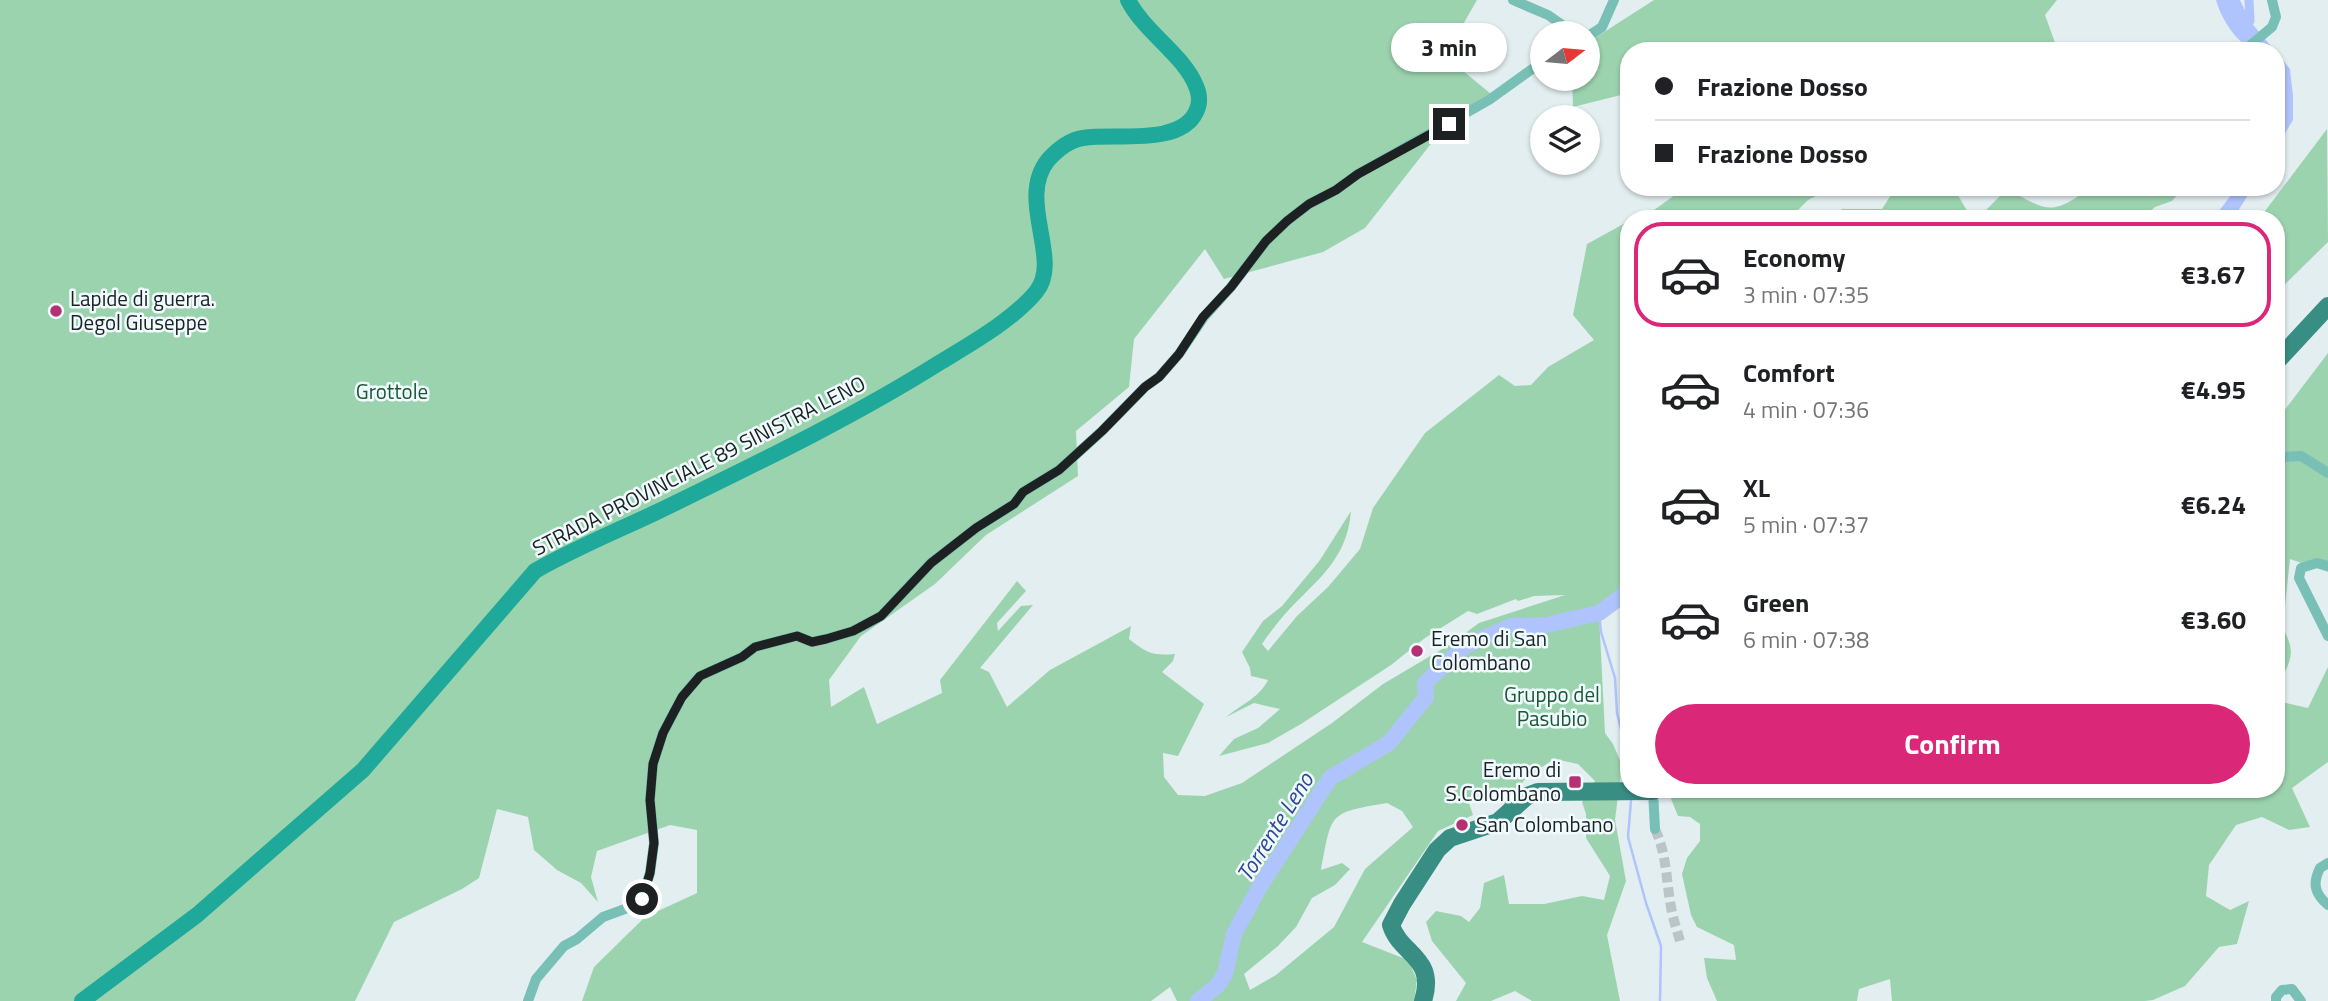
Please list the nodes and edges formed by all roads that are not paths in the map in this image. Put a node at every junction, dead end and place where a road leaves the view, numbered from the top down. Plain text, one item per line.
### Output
1 (1128, 0) edge
2 (1513, 0) edge
3 (1614, 0) edge
4 (2272, 0) edge
5 (1557, 21) edge
6 (1600, 28) edge
7 (2253, 42) edge
8 (1530, 70) edge
9 (2328, 306) edge
10 (2285, 352) edge
11 (2285, 457) edge
12 (2328, 473) edge
13 (2328, 566) edge
14 (2328, 636) edge
15 (1620, 791) edge
16 (1652, 798) edge
17 (1655, 829) tunnel mouth
18 (2328, 863) edge
19 (2328, 905) edge
20 (82, 1001) edge
21 (527, 1001) edge
22 (1423, 1001) edge
23 (2276, 1001) edge
24 (2301, 1001) edge

1 - 20 street, STRADA PROVINCIALE 89 SINISTRA LENO
2 - 5 street
3 - 6 street
4 - 7 street
8 - 21 street
9 - 10 main road
11 - 12 street
13 - 14 street
15 - 22 main road
16 - 17 street
18 - 19 street
23 - 24 street

